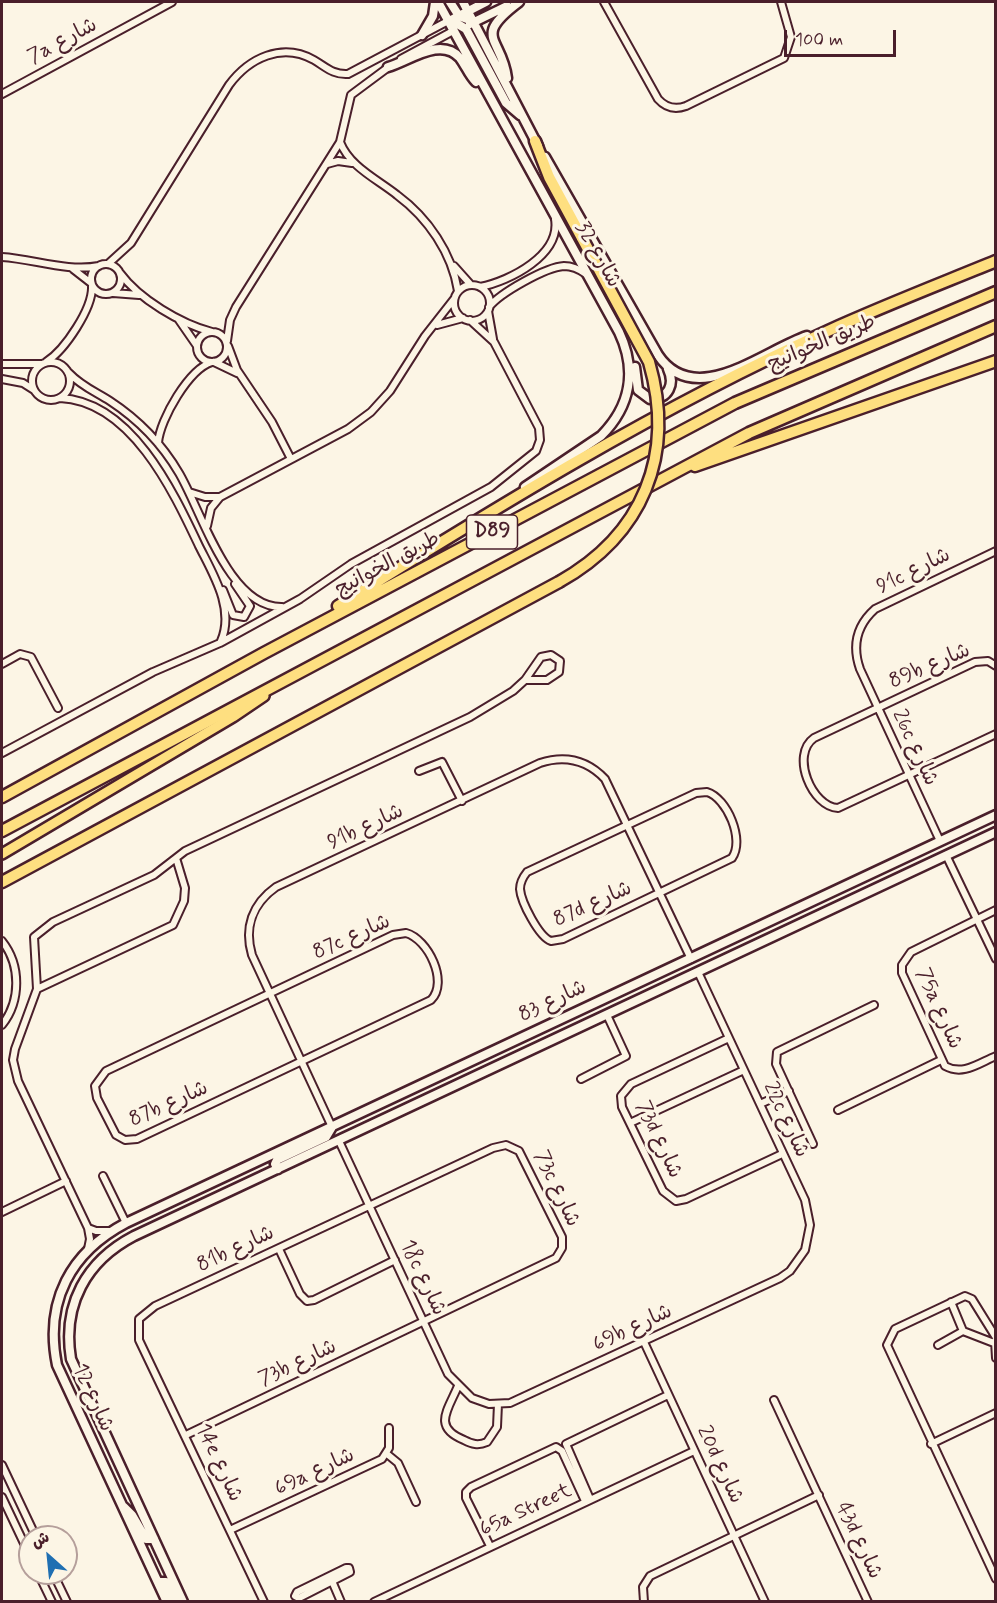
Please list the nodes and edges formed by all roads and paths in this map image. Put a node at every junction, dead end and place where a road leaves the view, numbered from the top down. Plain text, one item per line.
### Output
1 (172, 2) edge
2 (436, 2) edge
3 (450, 2) edge
4 (463, 2) edge
5 (486, 2) edge
6 (518, 2) edge
7 (604, 2) edge
8 (781, 2) edge
9 (469, 11) junction
10 (459, 16) junction
11 (448, 21) junction
12 (475, 22) junction
13 (464, 27) junction
14 (453, 31) junction
15 (422, 35) junction
16 (388, 67) junction
17 (506, 84) junction
18 (483, 87) junction
19 (2, 94) edge
20 (522, 117) junction
21 (535, 141) junction
22 (340, 142) junction
23 (327, 164) junction
24 (354, 164) junction
25 (554, 215) junction
26 (2, 257) edge
27 (450, 261) junction
28 (996, 261) edge
29 (108, 264) junction
30 (99, 266) junction
31 (69, 268) junction
32 (120, 273) junction
33 (588, 276) junction
34 (92, 284) junction
35 (471, 285) junction
36 (480, 287) junction
37 (458, 291) junction
38 (996, 292) edge
39 (109, 294) junction
40 (139, 295) junction
41 (454, 299) junction
42 (488, 309) junction
43 (177, 317) junction
44 (466, 319) junction
45 (996, 326) edge
46 (434, 327) junction
47 (828, 331) junction
48 (212, 332) junction
49 (494, 342) junction
50 (227, 344) junction
51 (625, 345) junction
52 (197, 347) junction
53 (996, 361) edge
54 (213, 362) junction
55 (43, 363) junction
56 (2, 364) edge
57 (668, 367) junction
58 (69, 373) junction
59 (240, 376) junction
60 (2, 379) edge
61 (35, 391) junction
62 (60, 398) junction
63 (158, 443) junction
64 (291, 459) junction
65 (658, 479) junction
66 (189, 492) junction
67 (220, 497) junction
68 (514, 497) junction
69 (207, 526) junction
70 (996, 551) edge
71 (228, 570) junction
72 (215, 576) junction
73 (286, 607) junction
74 (220, 643) junction
75 (264, 653) junction
76 (2, 664) edge
77 (996, 666) edge
78 (860, 669) joint
79 (525, 680) junction
80 (279, 683) junction
81 (876, 707) junction
82 (58, 708) dead end
83 (996, 734) edge
84 (2, 753) edge
85 (419, 771) dead end
86 (909, 776) junction
87 (4, 796) edge
88 (462, 801) junction
89 (996, 814) edge
90 (629, 825) junction
91 (2, 831) edge
92 (996, 832) edge
93 (940, 841) junction
94 (2, 854) edge
95 (946, 855) junction
96 (176, 858) junction
97 (2, 882) edge
98 (660, 893) junction
99 (996, 910) edge
100 (976, 919) junction
101 (2, 941) edge
102 (691, 959) junction
103 (996, 959) edge
104 (698, 972) junction
105 (37, 989) junction
106 (270, 994) junction
107 (874, 1005) dead end
108 (607, 1015) junction
109 (2, 1025) edge
110 (729, 1038) junction
111 (996, 1056) edge
112 (941, 1060) junction
113 (302, 1062) junction
114 (744, 1070) junction
115 (581, 1079) dead end
116 (789, 1091) junction
117 (760, 1104) junction
118 (838, 1110) dead end
119 (630, 1123) junction
120 (332, 1126) junction
121 (339, 1141) junction
122 (813, 1144) dead end
123 (782, 1154) junction
124 (278, 1169) junction
125 (103, 1176) dead end
126 (66, 1181) junction
127 (369, 1205) junction
128 (2, 1212) edge
129 (126, 1223) junction
130 (88, 1228) junction
131 (111, 1231) junction
132 (134, 1236) joint
133 (88, 1249) junction
134 (279, 1249) junction
135 (395, 1260) junction
136 (780, 1278) joint
137 (951, 1302) junction
138 (424, 1322) junction
139 (963, 1331) junction
140 (995, 1338) edge
141 (139, 1340) joint
142 (644, 1342) junction
143 (938, 1345) dead end
144 (996, 1358) edge
145 (458, 1386) junction
146 (668, 1395) junction
147 (774, 1400) dead end
148 (498, 1404) junction
149 (996, 1413) edge
150 (389, 1428) dead end
151 (186, 1435) junction
152 (931, 1444) junction
153 (694, 1451) junction
154 (387, 1454) junction
155 (2, 1466) edge
156 (819, 1495) junction
157 (2, 1497) edge
158 (588, 1500) junction
159 (416, 1502) dead end
160 (121, 1505) junction
161 (30, 1525) edge
162 (231, 1530) junction
163 (18, 1531) edge
164 (735, 1536) junction
165 (154, 1539) junction
166 (489, 1546) junction
167 (996, 1579) edge
168 (332, 1581) junction
169 (158, 1582) junction
170 (44, 1585) edge
171 (59, 1585) edge
172 (383, 1600) edge
173 (52, 1602) edge
174 (67, 1602) edge
175 (167, 1602) edge
176 (176, 1602) edge
177 (183, 1602) edge
178 (264, 1602) edge
179 (341, 1602) edge
180 (374, 1602) edge
181 (644, 1602) edge
182 (765, 1602) edge
183 (868, 1602) edge

1 - 19 street, 7a شارع
2 - 11 street, شارع 32
2 - 15 street
3 - 10 street
4 - 9 street, شارع 32
5 - 9 street
6 - 12 street
6 - 17 street
7 - 8 street
9 - 10 street
9 - 12 street, شارع 32
10 - 11 street
10 - 12 street
11 - 13 street
11 - 14 street, شارع 32
11 - 15 street
12 - 13 street
12 - 17 street, شارع 32
13 - 14 street
13 - 20 street
14 - 16 street
14 - 18 street, شارع 32
15 - 29 street
16 - 18 street
16 - 22 street
17 - 20 street, شارع 32
18 - 25 street, شارع 32
20 - 21 street, شارع 32
21 - 57 street, شارع 32
21 - 97 highway, bridge
22 - 23 street
22 - 24 street
23 - 24 street
23 - 50 street
24 - 27 street
25 - 33 street, شارع 32
25 - 36 street
26 - 31 street
27 - 35 street
27 - 37 street
28 - 47 highway
29 - 30 street
29 - 32 street
30 - 31 street
30 - 34 street
31 - 34 street
32 - 39 street
32 - 40 street
33 - 42 street
33 - 51 street, شارع 32
34 - 39 street
34 - 55 street
35 - 36 street
35 - 37 street
36 - 42 street
37 - 41 street
38 - 75 highway, طريق الخوانيج / D89
39 - 40 street
40 - 43 street
41 - 44 street
41 - 46 street
42 - 44 street
42 - 49 street
43 - 48 street
43 - 52 street
44 - 46 street
44 - 49 street
45 - 65 highway, D89
46 - 64 street
47 - 57 street
47 - 68 highway
48 - 50 street
48 - 52 street
49 - 73 street
50 - 54 street
50 - 59 street
51 - 57 street
51 - 68 street, شارع 32
52 - 54 street
53 - 65 highway
54 - 59 street
54 - 63 street
55 - 56 street
55 - 58 street
55 - 61 street
58 - 62 street
58 - 63 street
59 - 64 street
60 - 61 street
61 - 62 street
62 - 72 street
63 - 66 street
64 - 67 street
65 - 80 highway, D89
66 - 67 street
66 - 69 street
67 - 69 street
68 - 75 highway
69 - 71 street
70 - 78 street, 91c شارع
71 - 72 street
71 - 73 street
72 - 74 street
73 - 74 street
74 - 84 street
75 - 87 highway, طريق الخوانيج / D89
76 - 82 street
77 - 81 street, 89b شارع
78 - 81 street, 26c شارع
79 - 79 street
79 - 96 street
80 - 91 highway, D89
80 - 94 main road
81 - 86 street, 26c شارع
81 - 86 street, 89b شارع
83 - 86 street
85 - 88 street
86 - 93 street, 26c شارع
88 - 90 street, 91b شارع
88 - 106 street, 91b شارع
89 - 93 street, شارع 83
90 - 98 street
90 - 98 street
90 - 98 street, 87d شارع
92 - 95 street, شارع 83
93 - 102 street, شارع 83
95 - 100 street
95 - 104 street, شارع 83
96 - 105 street
96 - 105 street
98 - 102 street
99 - 100 street, 75a شارع
100 - 103 street
100 - 112 street, 75a شارع
101 - 109 street
102 - 120 street, شارع 83
104 - 108 street, شارع 83
104 - 110 street, 22c شارع
105 - 126 street
106 - 113 street
106 - 113 street, 87c شارع
106 - 113 street, 87b شارع
107 - 116 street
108 - 115 street
108 - 121 street, شارع 83
110 - 114 street, 22c شارع
110 - 119 street, 73d شارع
111 - 112 street, 75a شارع
112 - 118 street
113 - 120 street
114 - 117 street, 22c شارع
114 - 119 street
116 - 117 street
116 - 122 street
117 - 123 street, 22c شارع
119 - 123 street, 73d شارع
120 - 124 street
120 - 129 street, شارع 83
121 - 124 street, شارع 83
121 - 127 street, 18c شارع
123 - 136 street, 22c شارع
124 - 132 street, شارع 83
125 - 129 street
126 - 128 street
126 - 130 street
127 - 134 street, 81b شارع
127 - 135 street, 18c شارع
127 - 138 street, 73c شارع
129 - 131 street, شارع 12
130 - 131 street
130 - 133 street
131 - 133 street, شارع 12
132 - 165 street, شارع 12
133 - 160 street, شارع 12
134 - 135 street
134 - 141 street, 81b شارع
135 - 138 street, 18c شارع
136 - 142 street, 69b شارع
137 - 139 street
137 - 140 street
137 - 152 street
138 - 145 street, 18c شارع
138 - 151 street, 73b شارع
139 - 140 street
139 - 143 street
140 - 144 street
141 - 151 street, 14e شارع
142 - 146 street, 20d شارع
142 - 148 street, 69b شارع
145 - 148 street, 18c شارع
145 - 148 street
146 - 153 street, 20d شارع
146 - 158 street
147 - 156 street, 43d شارع
149 - 152 street
150 - 154 street, 69a شارع
151 - 162 street, 14e شارع
152 - 167 street
153 - 158 street, 65a Street
153 - 164 street, 20d شارع
154 - 159 street
154 - 162 street, 69a شارع
155 - 161 street
156 - 164 street, 43d شارع
156 - 183 street, 43d شارع
157 - 163 street
158 - 166 street, 65a Street
158 - 166 street
160 - 165 street
160 - 169 street, شارع 12
162 - 178 street, 14e شارع
164 - 181 street, 43d شارع
164 - 182 street, 20d شارع
165 - 177 street, شارع 12
166 - 172 street, 65a Street
168 - 168 street
168 - 179 street
169 - 175 street, شارع 12
169 - 176 street
170 - 173 street
171 - 174 street
172 - 180 street, 65a Street

